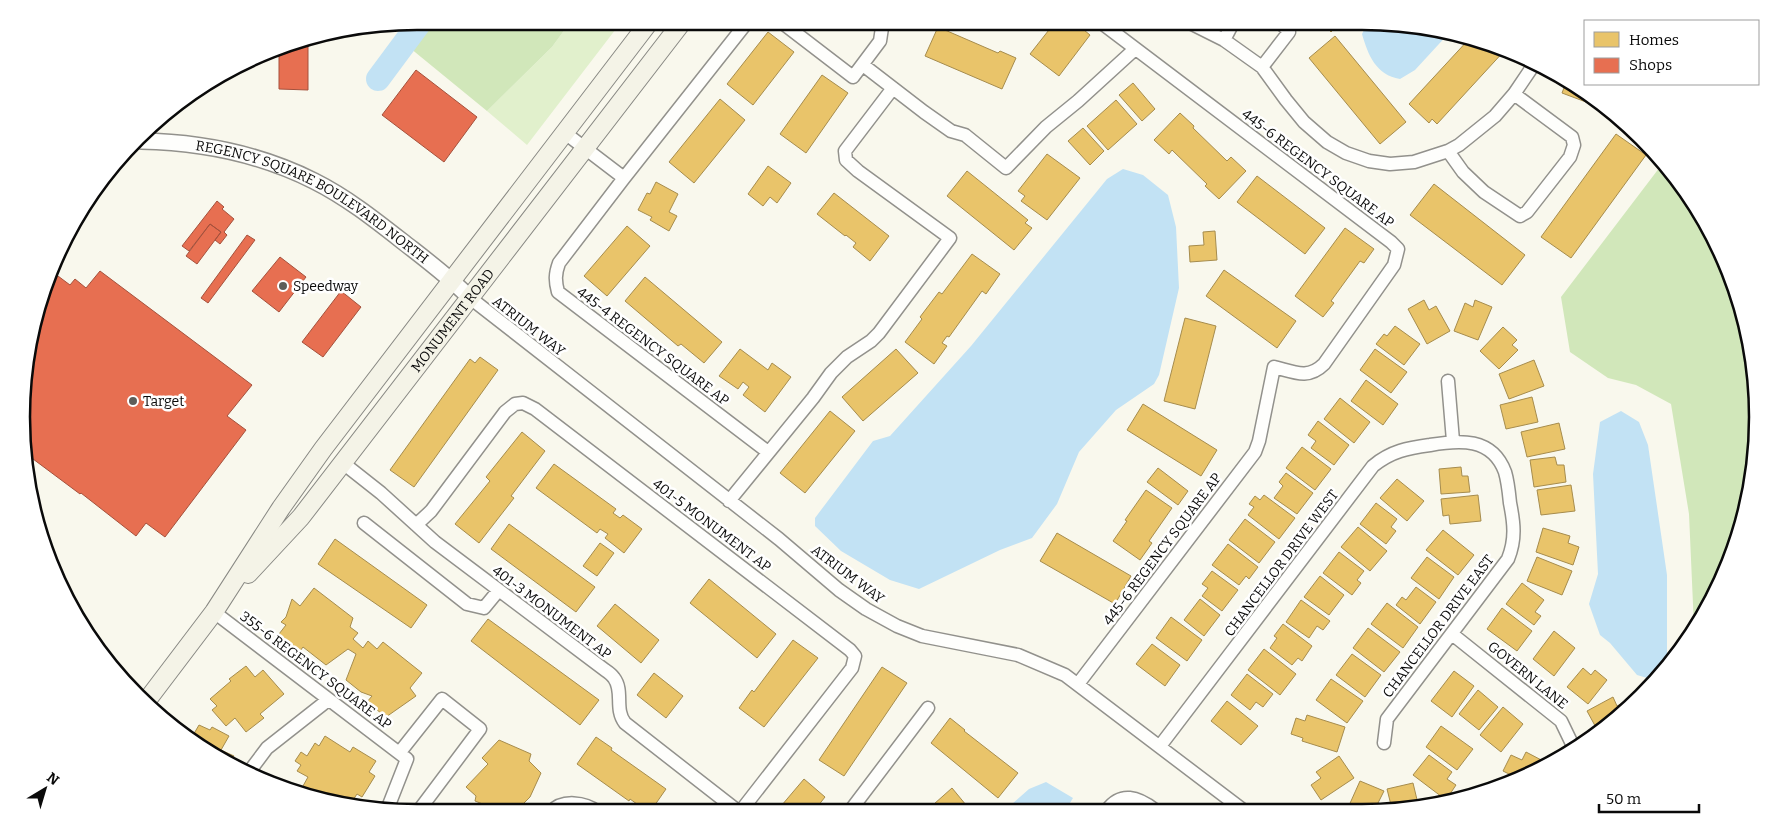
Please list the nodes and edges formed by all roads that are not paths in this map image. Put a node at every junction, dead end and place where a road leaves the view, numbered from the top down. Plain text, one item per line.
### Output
1 (643, 30) edge
2 (676, 30) edge
3 (741, 30) edge
4 (792, 30) edge
5 (882, 30) edge
6 (1111, 30) edge
7 (1204, 30) edge
8 (1229, 30) edge
9 (1287, 30) edge
10 (1224, 40) junction
11 (1135, 49) junction
12 (863, 65) junction
13 (1262, 67) junction
14 (1531, 69) edge
15 (893, 88) junction
16 (1514, 94) junction
17 (565, 132) junction
18 (145, 141) edge
19 (585, 148) junction
20 (1448, 151) junction
21 (624, 178) junction
22 (452, 280) junction
23 (469, 298) junction
24 (1448, 381) dead end
25 (1453, 441) junction
26 (768, 452) junction
27 (343, 463) junction
28 (729, 501) junction
29 (364, 523) dead end
30 (416, 525) junction
31 (498, 591) junction
32 (214, 612) junction
33 (1452, 634) junction
34 (1078, 684) junction
35 (150, 697) edge
36 (328, 700) junction
37 (928, 708) dead end
38 (1571, 742) edge
39 (1384, 743) dead end
40 (1160, 746) junction
41 (400, 752) junction
42 (253, 767) edge
43 (390, 803) edge
44 (424, 804) edge
45 (565, 804) edge
46 (581, 804) edge
47 (729, 804) edge
48 (745, 804) edge
49 (855, 804) edge
50 (1111, 804) edge
51 (1145, 804) edge
52 (1235, 804) edge

1 - 17 main road, MONUMENT ROAD
2 - 19 main road, MONUMENT ROAD
3 - 21 street
4 - 12 street
5 - 12 street
6 - 11 street, 445-6 REGENCY SQUARE AP
7 - 10 street
8 - 10 street
9 - 13 street
10 - 13 street
11 - 15 street
11 - 34 street, 445-6 REGENCY SQUARE AP
12 - 15 street
13 - 20 street
14 - 16 street
15 - 26 street
16 - 20 street
16 - 20 street
17 - 19 street
17 - 22 main road, MONUMENT ROAD
18 - 22 street, REGENCY SQUARE BOULEVARD NORTH
19 - 21 street
19 - 23 main road, MONUMENT ROAD
21 - 26 street, 445-4 REGENCY SQUARE AP
22 - 23 street, REGENCY SQUARE BOULEVARD NORTH
22 - 32 main road, MONUMENT ROAD
23 - 27 main road, MONUMENT ROAD
23 - 28 street, ATRIUM WAY
24 - 25 street
25 - 33 street, CHANCELLOR DRIVE EAST
25 - 40 street, CHANCELLOR DRIVE WEST
26 - 28 street
27 - 30 street, 401-3 MONUMENT AP
27 - 32 main road, MONUMENT ROAD
28 - 34 street, ATRIUM WAY
29 - 31 street
30 - 31 street, 401-3 MONUMENT AP
30 - 48 street, 401-5 MONUMENT AP
31 - 47 street, 401-3 MONUMENT AP
32 - 35 main road, MONUMENT ROAD
32 - 36 street, 355-6 REGENCY SQUARE AP
33 - 38 street, GOVERN LANE
33 - 39 street, CHANCELLOR DRIVE EAST
34 - 40 street, ATRIUM WAY
36 - 41 street, 355-6 REGENCY SQUARE AP
36 - 42 street
37 - 49 street
40 - 52 street, ATRIUM WAY
41 - 43 street
41 - 44 street
45 - 46 street
50 - 51 street

